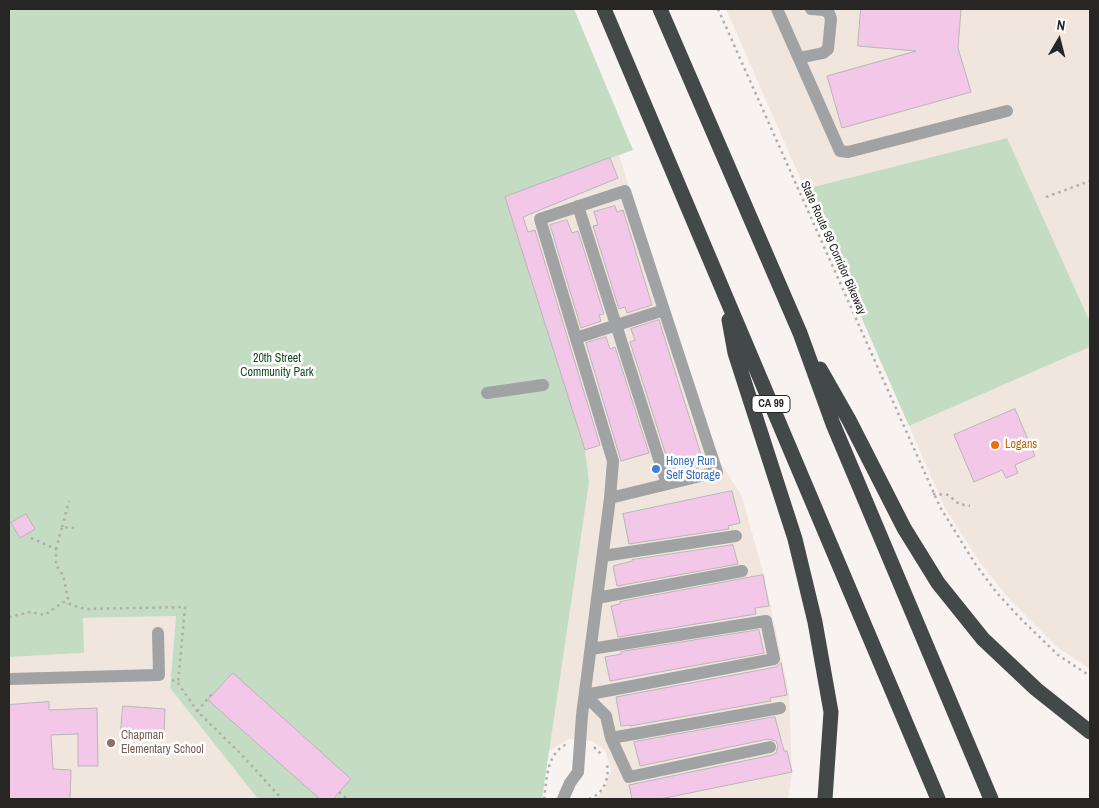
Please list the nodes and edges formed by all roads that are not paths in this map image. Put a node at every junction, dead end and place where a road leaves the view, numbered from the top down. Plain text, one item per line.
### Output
1 (604, 9) edge
2 (660, 9) edge
3 (778, 9) edge
4 (811, 9) edge
5 (799, 58) junction
6 (1007, 111) dead end
7 (578, 206) junction
8 (724, 294) junction
9 (664, 310) junction
10 (616, 325) junction
11 (800, 333) junction
12 (576, 338) junction
13 (543, 385) dead end
14 (487, 393) dead end
15 (667, 484) junction
16 (610, 498) junction
17 (736, 536) dead end
18 (603, 556) junction
19 (742, 570) dead end
20 (597, 598) junction
21 (158, 633) dead end
22 (591, 649) junction
23 (9, 679) edge
24 (585, 695) junction
25 (780, 708) dead end
26 (1090, 732) edge
27 (611, 738) junction
28 (770, 747) dead end
29 (563, 799) edge
30 (825, 799) edge
31 (938, 799) edge
32 (991, 799) edge

1 - 8 highway, CA 99
2 - 11 highway
3 - 5 street
4 - 5 street
5 - 6 street
7 - 9 street
7 - 10 street
7 - 12 street
8 - 30 highway
8 - 31 highway, CA 99
9 - 10 street
9 - 15 street
10 - 12 street
10 - 15 street
11 - 26 highway
11 - 32 highway
12 - 16 street
13 - 14 street
15 - 16 street
16 - 18 street
17 - 18 street
18 - 20 street
19 - 20 street
20 - 22 street
21 - 23 street
22 - 24 street
22 - 24 street
24 - 27 street
24 - 29 street
25 - 27 street
27 - 28 street

